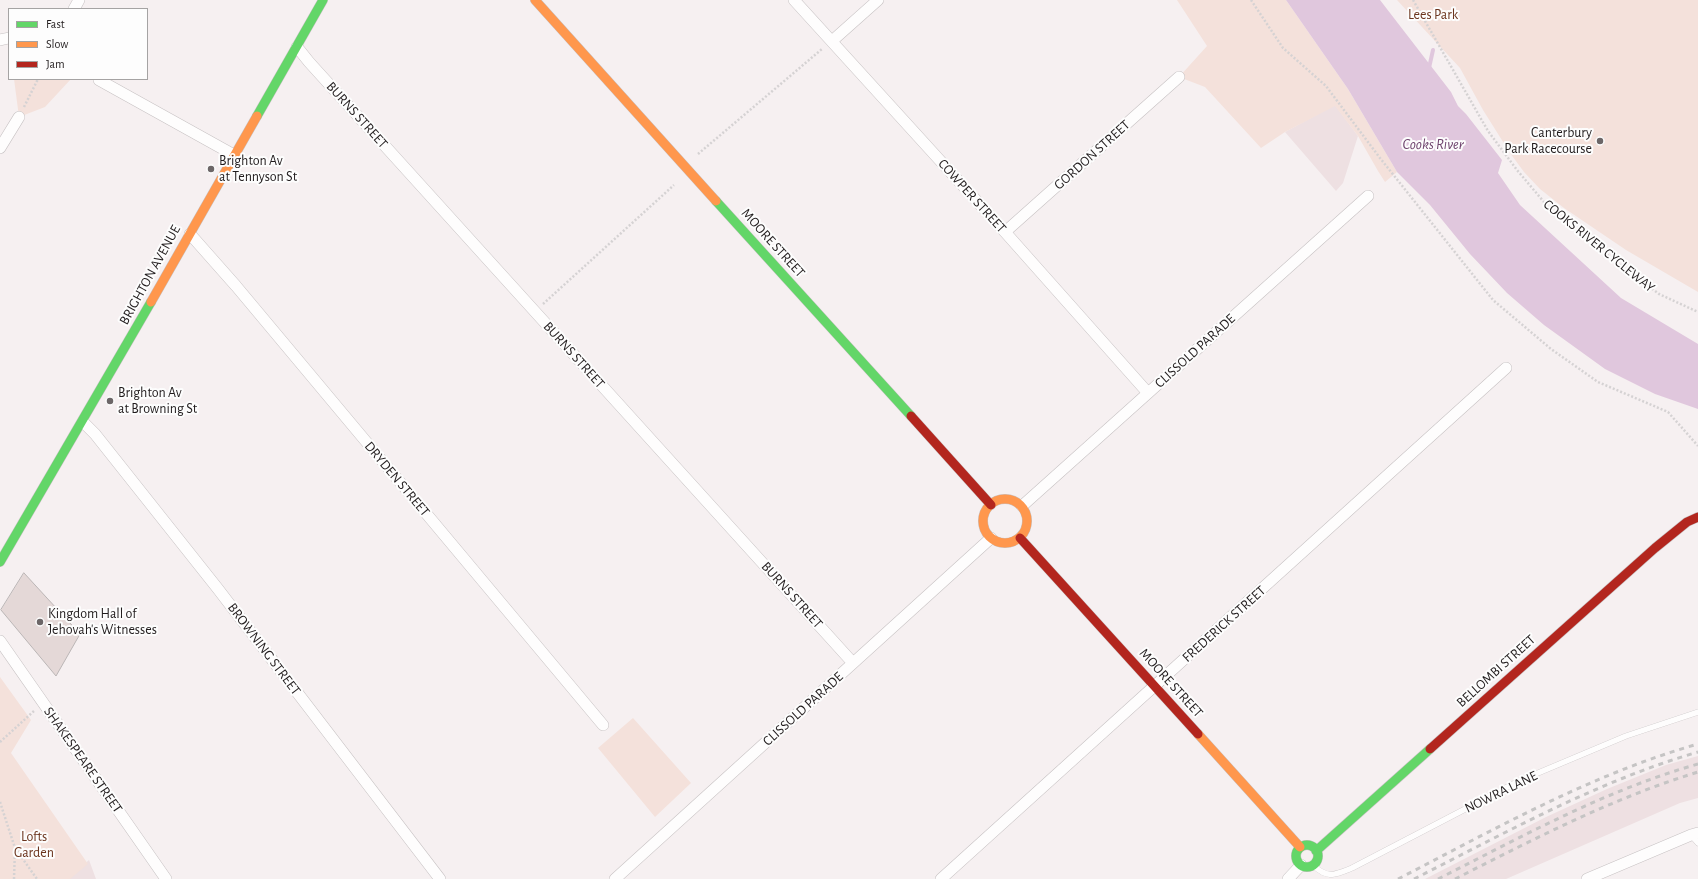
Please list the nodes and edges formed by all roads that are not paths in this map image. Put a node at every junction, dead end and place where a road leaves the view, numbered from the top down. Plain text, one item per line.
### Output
1 (323, 0) edge
2 (535, 0) edge
3 (794, 0) edge
4 (878, 0) edge
5 (832, 41) junction
6 (297, 46) junction
7 (1178, 77) dead end
8 (99, 80) edge
9 (19, 117) road end
10 (0, 148) edge
11 (234, 155) junction
12 (1368, 196) dead end
13 (1005, 232) junction
14 (190, 234) junction
15 (1506, 368) dead end
16 (1148, 393) junction
17 (84, 422) junction
18 (991, 505) junction
19 (1022, 506) junction
20 (1698, 517) edge
21 (990, 538) junction
22 (1020, 538) junction
23 (0, 562) edge
24 (0, 641) edge
25 (853, 663) junction
26 (1155, 687) junction
27 (1698, 712) edge
28 (603, 725) dead end
29 (1696, 837) edge
30 (1300, 847) junction
31 (1316, 851) junction
32 (1301, 865) junction
33 (1313, 865) junction
34 (166, 879) edge
35 (440, 879) edge
36 (615, 879) edge
37 (941, 879) edge
38 (1288, 879) edge
39 (1587, 879) edge

1 - 6 street, BRIGHTON AVENUE
2 - 18 street, MOORE STREET
3 - 5 street, COWPER STREET
4 - 5 street
5 - 13 street, COWPER STREET
6 - 11 street, BRIGHTON AVENUE
6 - 25 street, BURNS STREET
7 - 13 street, GORDON STREET
8 - 11 street
9 - 10 street
11 - 14 street, BRIGHTON AVENUE
12 - 16 street, CLISSOLD PARADE
13 - 16 street, COWPER STREET
14 - 17 street, BRIGHTON AVENUE
14 - 28 street, DRYDEN STREET
15 - 26 street, FREDERICK STREET
16 - 19 street, CLISSOLD PARADE
17 - 23 street, BRIGHTON AVENUE
17 - 35 street, BROWNING STREET
18 - 19 street
18 - 21 street
19 - 22 street
20 - 31 street, BELLOMBI STREET
21 - 22 street
21 - 25 street, CLISSOLD PARADE
22 - 26 street, MOORE STREET
24 - 34 street, SHAKESPEARE STREET
25 - 36 street, CLISSOLD PARADE
26 - 30 street, MOORE STREET
26 - 37 street, FREDERICK STREET
27 - 33 lane, NOWRA LANE
29 - 39 street
30 - 31 street
30 - 32 street
31 - 33 street
32 - 33 street
32 - 38 street

